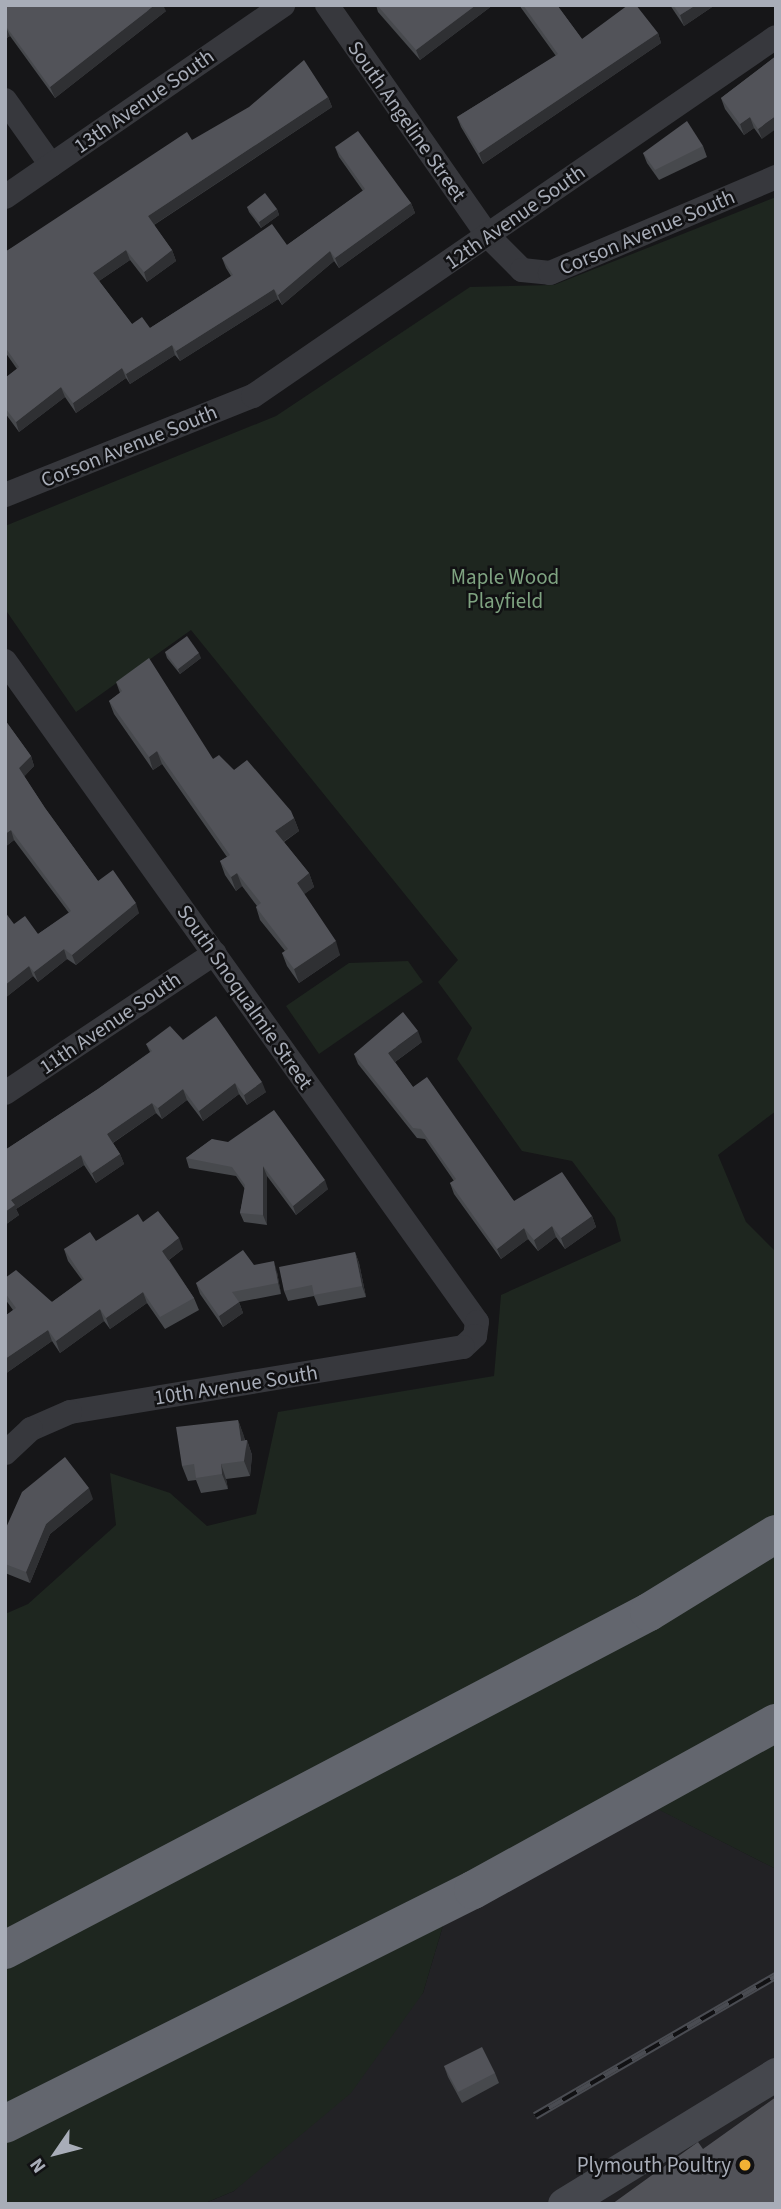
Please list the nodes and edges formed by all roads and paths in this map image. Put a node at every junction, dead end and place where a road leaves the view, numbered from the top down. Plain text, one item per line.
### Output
1 (283, 5) edge
2 (327, 5) edge
3 (776, 37) edge
4 (5, 100) edge
5 (51, 165) junction
6 (776, 177) edge
7 (5, 197) edge
8 (488, 236) junction
9 (253, 396) joint
10 (5, 495) edge
11 (5, 661) edge
12 (215, 953) junction
13 (5, 1093) edge
14 (475, 1336) joint
15 (5, 1453) edge
16 (776, 1534) edge
17 (776, 1723) edge
18 (5, 1950) edge
19 (776, 2074) edge
20 (5, 2124) edge
21 (564, 2204) edge

1 - 5 street, 13th Avenue South
2 - 8 street, South Angeline Street
3 - 8 street, 12th Avenue South
4 - 5 street
5 - 7 street, 13th Avenue South
6 - 8 street, Corson Avenue South
8 - 9 street, 12th Avenue South
9 - 10 street, Corson Avenue South
11 - 12 street, South Snoqualmie Street
12 - 13 street, 11th Avenue South
12 - 14 street, South Snoqualmie Street
14 - 15 street, 10th Avenue South
16 - 18 highway
17 - 20 highway
19 - 21 main road

